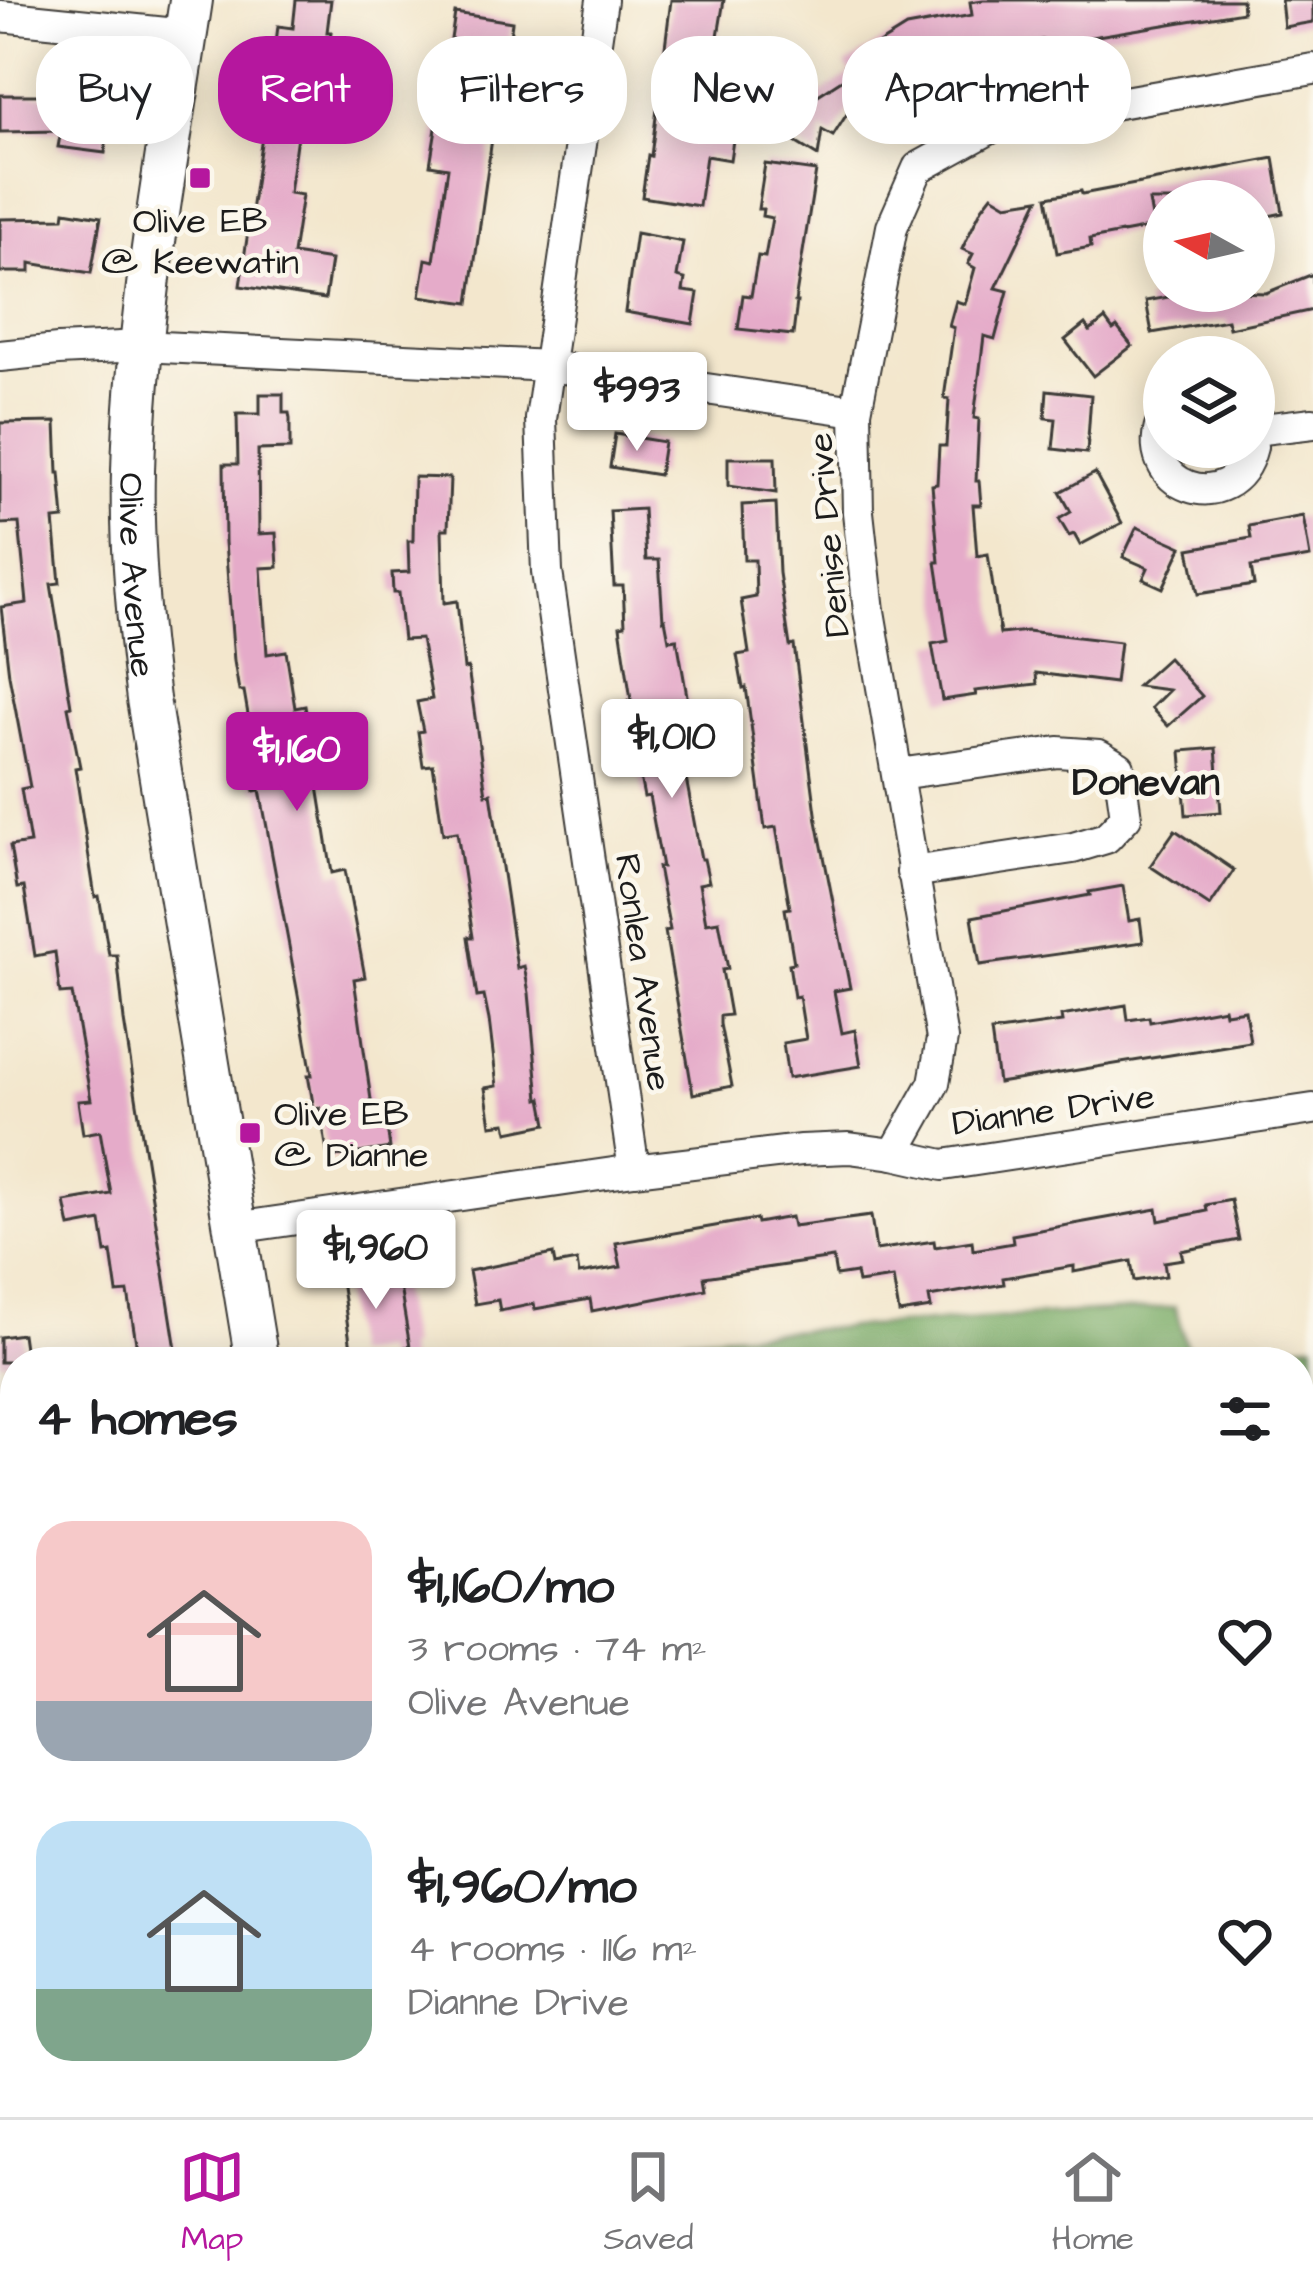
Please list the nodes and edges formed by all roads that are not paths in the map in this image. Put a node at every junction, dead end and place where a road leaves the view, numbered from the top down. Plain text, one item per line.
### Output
1 (602, 0) edge
2 (0, 16) edge
3 (188, 18) edge
4 (1313, 69) edge
5 (141, 346) junction
6 (0, 356) edge
7 (549, 366) junction
8 (856, 411) junction
9 (1313, 423) edge
10 (1275, 428) edge
11 (1165, 468) edge
12 (1244, 468) edge
13 (898, 774) junction
14 (912, 872) junction
15 (1313, 1109) edge
16 (894, 1154) junction
17 (634, 1170) junction
18 (235, 1228) junction
19 (255, 1347) edge

1 - 7 street, Ronlea Avenue
2 - 3 street
3 - 5 main road, Olive Avenue
4 - 8 street, Denise Drive
5 - 6 street
5 - 7 street
5 - 18 main road, Olive Avenue
7 - 8 street
7 - 17 street, Ronlea Avenue
8 - 13 street, Denise Drive
9 - 10 street
11 - 12 street
13 - 14 street, Denise Drive
13 - 14 street
14 - 16 street, Denise Drive
15 - 16 street, Dianne Drive
16 - 17 street, Dianne Drive
17 - 18 street, Dianne Drive
18 - 19 main road, Olive Avenue

